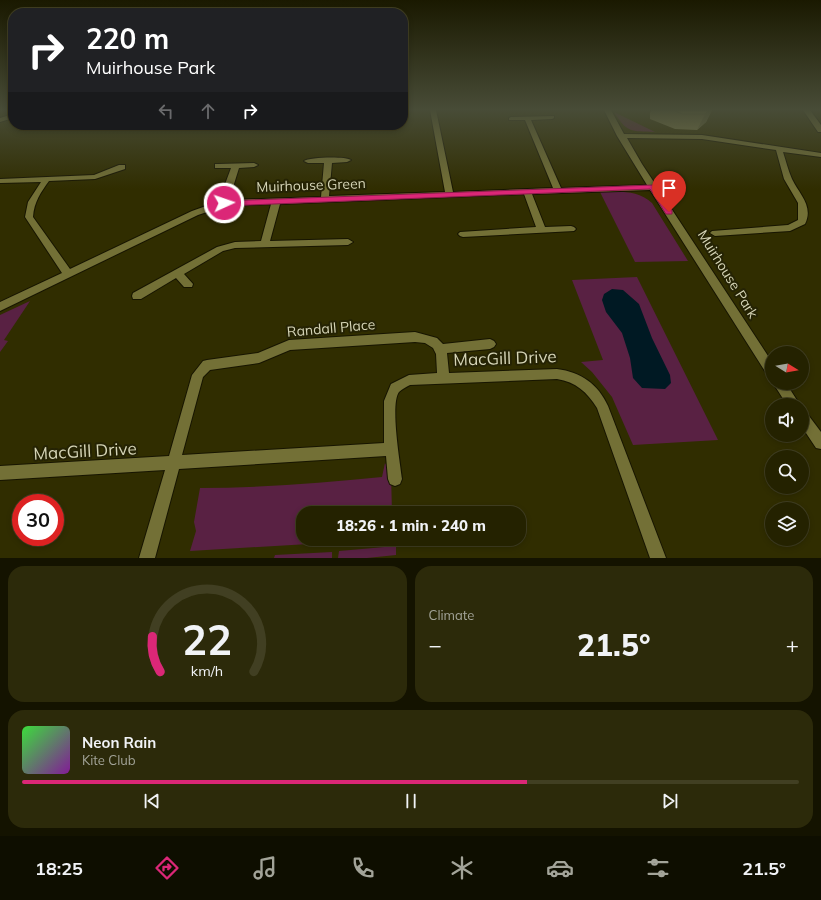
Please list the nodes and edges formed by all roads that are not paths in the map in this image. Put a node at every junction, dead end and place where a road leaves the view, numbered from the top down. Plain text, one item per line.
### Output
1 (438, 136) edge
2 (534, 136) edge
3 (621, 136) edge
4 (687, 136) edge
5 (779, 149) junction
6 (821, 155) edge
7 (328, 160) junction
8 (347, 160) dead end
9 (308, 161) dead end
10 (254, 165) dead end
11 (218, 166) dead end
12 (236, 166) junction
13 (122, 167) dead end
14 (47, 179) junction
15 (0, 181) edge
16 (653, 187) junction
17 (558, 190) junction
18 (527, 191) junction
19 (449, 194) junction
20 (325, 199) junction
21 (276, 201) junction
22 (224, 203) junction
23 (571, 228) dead end
24 (542, 230) junction
25 (715, 233) dead end
26 (463, 234) dead end
27 (348, 242) dead end
28 (265, 244) junction
29 (68, 274) junction
30 (178, 274) junction
31 (188, 284) dead end
32 (137, 296) dead end
33 (0, 307) edge
34 (490, 344) dead end
35 (441, 349) junction
36 (765, 361) edge
37 (443, 378) junction
38 (809, 426) edge
39 (821, 443) edge
40 (391, 449) junction
41 (173, 464) junction
42 (0, 474) edge
43 (395, 479) dead end
44 (147, 558) edge
45 (658, 558) edge

1 - 19 street
2 - 17 street
3 - 16 street, Muirhouse Park
4 - 5 street
5 - 6 street
5 - 25 street
7 - 8 street
7 - 9 street
7 - 20 street
10 - 12 street
11 - 12 street
12 - 22 street
13 - 14 street
14 - 15 street
14 - 29 street
16 - 17 street, Muirhouse Green
16 - 36 street, Muirhouse Park
17 - 18 street, Muirhouse Green
18 - 19 street, Muirhouse Green
18 - 24 street
19 - 20 street, Muirhouse Green
20 - 21 street, Muirhouse Green
21 - 22 street, Muirhouse Green
21 - 28 street
22 - 29 street, Muirhouse Green
23 - 24 street
24 - 26 street
27 - 28 street
28 - 30 street
29 - 33 street, Muirhouse Green
30 - 31 street
30 - 32 street
34 - 35 street
35 - 37 street
35 - 41 street, Randall Place
37 - 40 street, MacGill Drive
37 - 45 street, MacGill Drive
38 - 39 street
40 - 41 street, MacGill Drive
40 - 43 street, MacGill Drive
41 - 42 street, MacGill Drive
41 - 44 street

